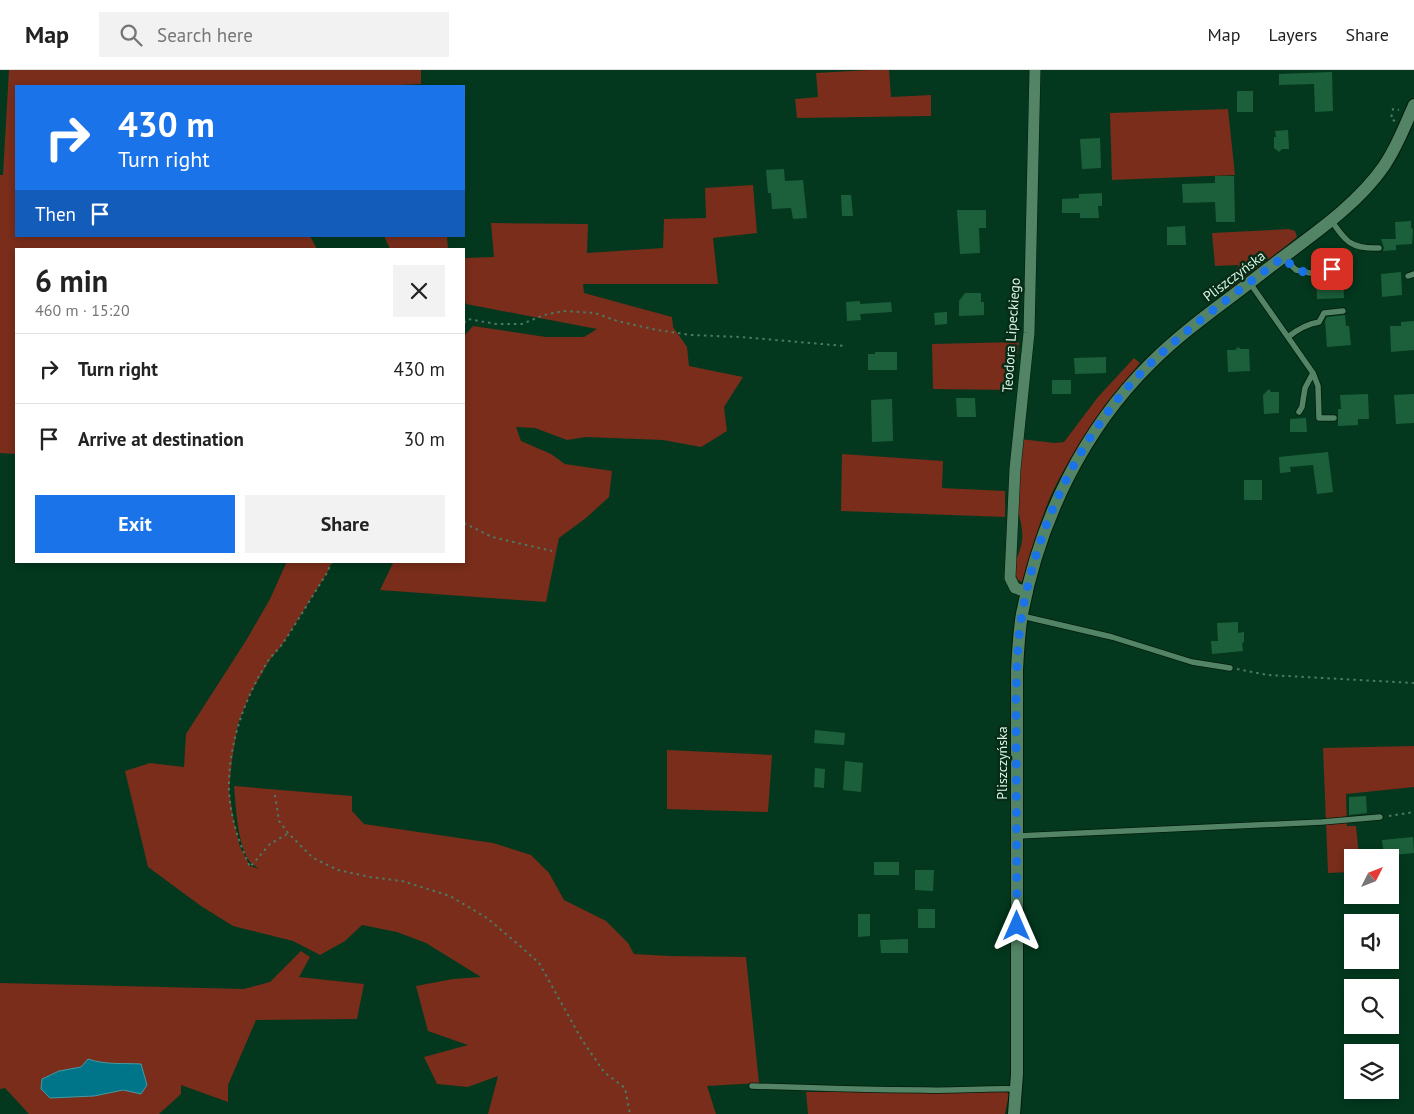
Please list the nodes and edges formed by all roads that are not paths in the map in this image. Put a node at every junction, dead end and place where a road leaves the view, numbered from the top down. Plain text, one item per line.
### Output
1 (1035, 70) edge
2 (1414, 105) edge
3 (1405, 119) edge
4 (1331, 220) junction
5 (1379, 248) dead end
6 (1283, 257) junction
7 (1332, 269) dead end
8 (1250, 283) junction
9 (1344, 311) dead end
10 (1288, 337) junction
11 (1313, 373) junction
12 (1299, 412) dead end
13 (1334, 418) dead end
14 (1027, 592) junction
15 (1022, 616) junction
16 (1230, 668) road end
17 (1380, 818) road end
18 (1017, 836) junction
19 (752, 1086) dead end
20 (1017, 1089) junction
21 (1014, 1114) edge

1 - 14 street, Teodora Lipeckiego
2 - 3 street, Pliszczyńska
3 - 4 street, Pliszczyńska
4 - 5 lane
4 - 6 street, Pliszczyńska
6 - 7 lane
6 - 8 street, Pliszczyńska
8 - 10 lane
8 - 14 street, Pliszczyńska
9 - 10 lane
10 - 11 lane
11 - 12 lane
11 - 13 lane
14 - 15 street, Pliszczyńska
15 - 16 lane
15 - 18 street, Pliszczyńska
17 - 18 lane
18 - 20 street, Pliszczyńska
19 - 20 lane
20 - 21 street, Pliszczyńska

